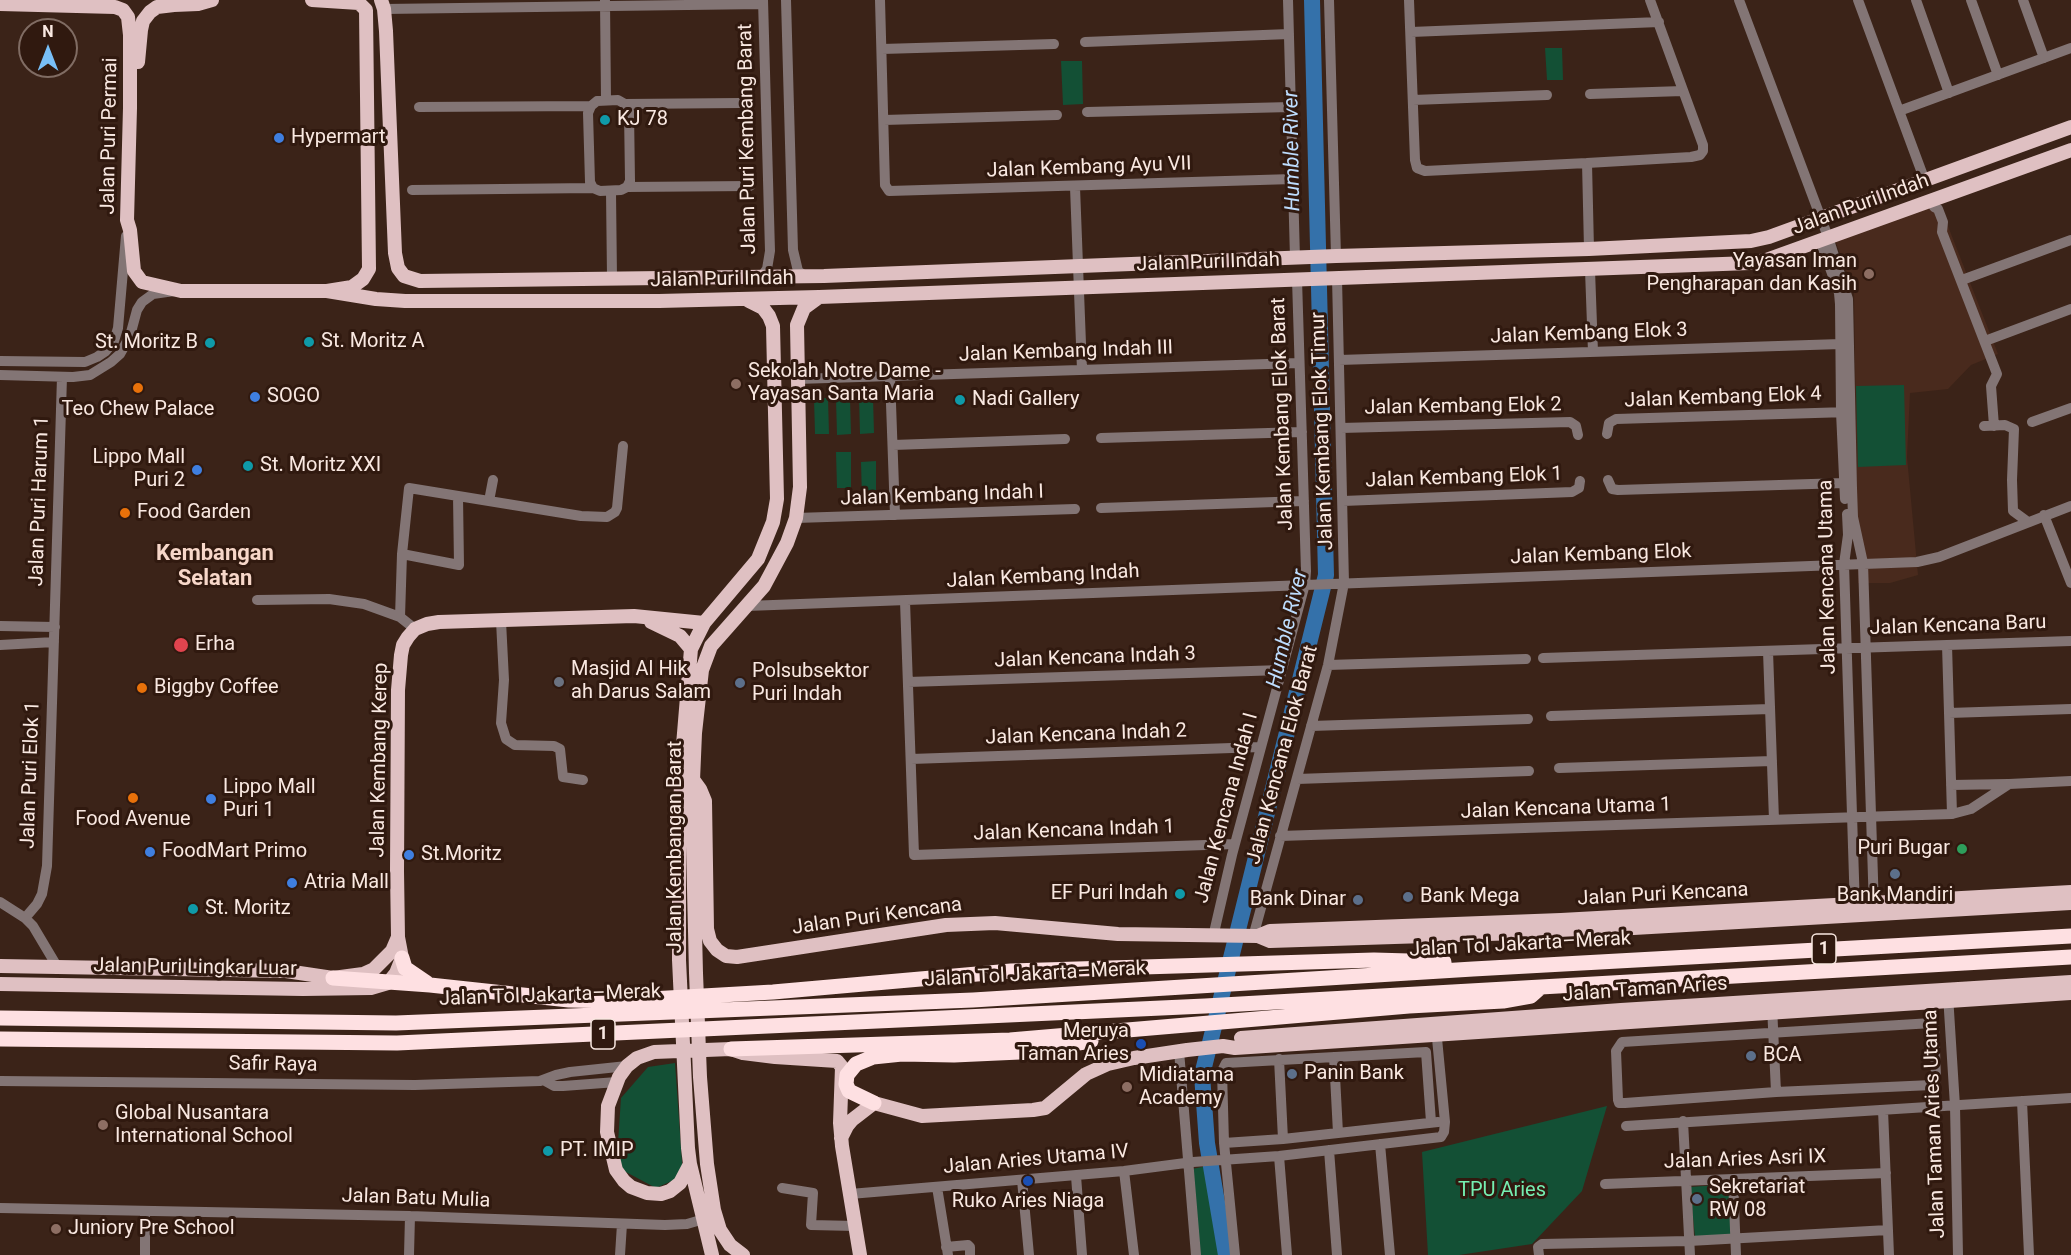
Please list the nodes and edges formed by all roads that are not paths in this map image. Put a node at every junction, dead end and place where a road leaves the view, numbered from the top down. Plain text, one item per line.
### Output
1 (212, 0) edge
2 (312, 0) edge
3 (786, 0) edge
4 (880, 0) edge
5 (1288, 0) edge
6 (1329, 0) edge
7 (1409, 0) edge
8 (1650, 0) edge
9 (1739, 0) edge
10 (1858, 0) edge
11 (1916, 0) edge
12 (1971, 0) edge
13 (2023, 0) edge
14 (382, 2) edge
15 (763, 2) edge
16 (0, 4) edge
17 (605, 4) edge
18 (1659, 22) junction
19 (1411, 32) junction
20 (1289, 34) junction
21 (1085, 42) dead end
22 (1054, 44) dead end
23 (2071, 48) edge
24 (882, 49) junction
25 (2044, 58) junction
26 (1998, 75) junction
27 (1683, 91) junction
28 (1949, 93) junction
29 (1590, 94) dead end
30 (1547, 95) dead end
31 (606, 100) junction
32 (1413, 100) junction
33 (741, 103) dead end
34 (625, 104) junction
35 (591, 106) junction
36 (1291, 106) junction
37 (419, 107) dead end
38 (130, 108) junction
39 (1899, 111) junction
40 (1087, 112) dead end
41 (1057, 115) dead end
42 (884, 120) junction
43 (2071, 127) edge
44 (392, 135) junction
45 (2071, 150) edge
46 (369, 154) junction
47 (1587, 164) junction
48 (1293, 179) junction
49 (1925, 181) junction
50 (750, 186) dead end
51 (627, 187) junction
52 (1075, 187) junction
53 (593, 188) junction
54 (412, 190) dead end
55 (611, 192) junction
56 (1933, 203) junction
57 (1821, 217) junction
58 (126, 220) junction
59 (1824, 238) junction
60 (2071, 240) edge
61 (1589, 249) junction
62 (1334, 256) junction
63 (1299, 258) junction
64 (1078, 267) junction
65 (1590, 270) junction
66 (762, 276) junction
67 (805, 276) junction
68 (612, 278) junction
69 (1335, 278) junction
70 (1300, 279) junction
71 (1962, 280) junction
72 (1079, 288) junction
73 (181, 291) junction
74 (327, 291) junction
75 (819, 297) junction
76 (744, 299) junction
77 (1844, 303) junction
78 (2071, 309) edge
79 (1985, 341) junction
80 (1841, 344) junction
81 (1593, 352) junction
82 (797, 358) junction
83 (774, 359) junction
84 (1339, 360) junction
85 (0, 361) edge
86 (1299, 363) junction
87 (1082, 370) junction
88 (0, 375) edge
89 (890, 376) junction
90 (62, 377) junction
91 (797, 379) junction
92 (2071, 408) edge
93 (1846, 412) junction
94 (2032, 422) dead end
95 (1341, 428) junction
96 (1302, 432) junction
97 (1608, 434) dead end
98 (1578, 435) dead end
99 (1101, 438) dead end
100 (1065, 439) dead end
101 (893, 445) junction
102 (623, 446) dead end
103 (493, 480) dead end
104 (1608, 480) dead end
105 (1580, 481) dead end
106 (1847, 481) junction
107 (458, 496) junction
108 (777, 499) junction
109 (800, 500) junction
110 (489, 501) junction
111 (1304, 501) junction
112 (1343, 501) junction
113 (2071, 506) edge
114 (1101, 508) dead end
115 (1075, 509) dead end
116 (895, 515) junction
117 (2044, 516) junction
118 (796, 518) junction
119 (2028, 522) junction
120 (402, 554) junction
121 (1863, 563) junction
122 (1844, 564) junction
123 (1342, 583) junction
124 (2071, 583) edge
125 (1308, 584) junction
126 (257, 600) dead end
127 (905, 602) junction
128 (747, 606) junction
129 (634, 616) junction
130 (400, 617) junction
131 (501, 621) junction
132 (704, 623) junction
133 (0, 626) edge
134 (55, 627) junction
135 (415, 629) junction
136 (2071, 641) edge
137 (54, 642) junction
138 (0, 645) edge
139 (1947, 645) junction
140 (1866, 647) junction
141 (1846, 648) junction
142 (691, 649) junction
143 (1768, 651) junction
144 (1543, 658) dead end
145 (1526, 659) dead end
146 (1328, 665) junction
147 (1282, 670) junction
148 (908, 682) junction
149 (1770, 709) junction
150 (2071, 709) edge
151 (1949, 713) junction
152 (1551, 716) dead end
153 (1528, 718) dead end
154 (1311, 726) junction
155 (1261, 747) junction
156 (911, 759) junction
157 (1772, 761) junction
158 (1559, 768) dead end
159 (1530, 771) dead end
160 (692, 778) junction
161 (1297, 779) junction
162 (584, 780) dead end
163 (2071, 781) edge
164 (2008, 784) junction
165 (1951, 785) junction
166 (1952, 814) junction
167 (1872, 816) junction
168 (1852, 817) junction
169 (1774, 819) junction
170 (1280, 836) junction
171 (1235, 844) junction
172 (2071, 892) edge
173 (0, 902) edge
174 (2071, 903) edge
175 (1874, 909) junction
176 (1855, 910) junction
177 (26, 918) junction
178 (2071, 936) edge
179 (398, 937) junction
180 (1217, 937) junction
181 (1253, 937) junction
182 (2071, 957) edge
183 (402, 958) junction
184 (0, 966) edge
185 (58, 968) junction
186 (1473, 969) junction
187 (198, 971) junction
188 (333, 978) junction
189 (2071, 982) edge
190 (388, 983) junction
191 (0, 984) edge
192 (430, 985) junction
193 (198, 988) junction
194 (2071, 993) edge
195 (1948, 996) junction
196 (1772, 1006) junction
197 (1260, 1010) junction
198 (0, 1018) edge
199 (1144, 1028) junction
200 (1436, 1029) junction
201 (1773, 1034) junction
202 (0, 1039) edge
203 (731, 1049) junction
204 (1183, 1050) junction
205 (1432, 1052) junction
206 (1334, 1057) junction
207 (1279, 1059) junction
208 (627, 1066) junction
209 (0, 1081) edge
210 (545, 1081) junction
211 (617, 1082) junction
212 (1776, 1092) junction
213 (2071, 1098) edge
214 (2022, 1101) junction
215 (874, 1103) junction
216 (1955, 1106) junction
217 (1883, 1110) junction
218 (1683, 1121) junction
219 (1431, 1122) junction
220 (1445, 1122) junction
221 (1626, 1126) dead end
222 (1338, 1133) junction
223 (841, 1138) junction
224 (1283, 1139) junction
225 (1224, 1143) junction
226 (1380, 1144) junction
227 (1329, 1150) junction
228 (1279, 1156) junction
229 (1222, 1160) junction
230 (1191, 1163) junction
231 (690, 1164) junction
232 (1125, 1171) junction
233 (1886, 1173) junction
234 (1076, 1176) junction
235 (1733, 1179) junction
236 (1022, 1180) junction
237 (1686, 1180) junction
238 (1605, 1184) dead end
239 (937, 1187) junction
240 (782, 1188) dead end
241 (850, 1194) junction
242 (0, 1208) edge
243 (145, 1211) junction
244 (410, 1216) junction
245 (704, 1219) junction
246 (622, 1224) junction
247 (687, 1224) junction
248 (855, 1226) junction
249 (1888, 1230) junction
250 (709, 1236) junction
251 (1736, 1239) junction
252 (1689, 1241) junction
253 (947, 1251) edge
254 (1539, 1251) edge
255 (145, 1255) edge
256 (409, 1255) edge
257 (621, 1255) edge
258 (712, 1255) edge
259 (743, 1255) edge
260 (860, 1255) edge
261 (970, 1255) edge
262 (1029, 1255) edge
263 (1082, 1255) edge
264 (1134, 1255) edge
265 (1196, 1255) edge
266 (1235, 1255) edge
267 (1287, 1255) edge
268 (1338, 1255) edge
269 (1390, 1255) edge
270 (1690, 1255) edge
271 (1736, 1255) edge
272 (1889, 1255) edge
273 (1958, 1255) edge
274 (2029, 1255) edge

1 - 38 main road
2 - 46 main road
3 - 67 street
4 - 24 street
5 - 20 street
6 - 62 street
7 - 19 street
8 - 18 street
9 - 57 street
10 - 39 street
11 - 28 street
12 - 26 street
13 - 25 street
14 - 17 street
14 - 44 main road
15 - 17 street
15 - 66 street, Jalan Puri Kembang Barat
16 - 38 main road, Jalan Puri Permai
17 - 31 street
18 - 19 street
18 - 27 street
19 - 32 street
20 - 21 street
20 - 36 street
22 - 24 street
23 - 25 street
24 - 42 street
25 - 26 street
26 - 28 street
27 - 29 street
27 - 47 street
28 - 39 street
30 - 32 street
31 - 34 street
31 - 35 street
32 - 47 street
33 - 34 street
34 - 51 street
35 - 37 street
35 - 53 street
36 - 40 street
36 - 48 street
38 - 58 main road, Jalan Puri Permai
39 - 49 street
41 - 42 street
42 - 52 street, Jalan Kembang Ayu VII
43 - 49 main road, Jalan Puri Indah
44 - 46 main road
44 - 68 main road, Jalan Puri Indah
45 - 56 main road, Jalan Puri Indah
46 - 74 main road
47 - 61 street
48 - 52 street, Jalan Kembang Ayu VII
48 - 63 street
49 - 57 main road, Jalan Puri Indah
50 - 51 street
51 - 55 street
52 - 64 street
53 - 54 street
53 - 55 street
55 - 68 street
56 - 59 main road, Jalan Puri Indah
56 - 71 street
57 - 59 street
57 - 61 main road, Jalan Puri Indah
58 - 73 main road, Jalan Puri Permai
58 - 85 street
59 - 65 main road, Jalan Puri Indah
59 - 77 street
60 - 71 street
61 - 62 main road, Jalan Puri Indah
62 - 63 main road, Jalan Puri Indah
63 - 64 main road, Jalan Puri Indah
64 - 67 main road, Jalan Puri Indah
64 - 72 street
65 - 69 main road, Jalan Puri Indah
65 - 81 street
66 - 67 main road, Jalan Puri Indah
66 - 68 main road, Jalan Puri Indah
69 - 70 main road, Jalan Puri Indah
69 - 84 street, Jalan Kembang Elok Timur
70 - 72 main road, Jalan Puri Indah
70 - 86 street, Jalan Kembang Elok Barat
71 - 79 street
72 - 75 main road, Jalan Puri Indah
72 - 87 street
73 - 74 main road, Jalan Puri Permai
73 - 90 street
74 - 76 main road, Jalan Puri Indah
75 - 76 main road, Jalan Puri Indah
75 - 82 main road, Jalan Kembangan Barat
76 - 83 main road, Jalan Kembangan Barat
77 - 80 street
77 - 93 street
78 - 79 street
79 - 119 street
80 - 81 street, Jalan Kembang Elok 3
80 - 93 street
81 - 84 street, Jalan Kembang Elok 3
82 - 83 main road
82 - 91 main road, Jalan Kembangan Barat
83 - 108 main road, Jalan Kembangan Barat
84 - 95 street, Jalan Kembang Elok Timur
86 - 87 street, Jalan Kembang Indah III
86 - 96 street, Jalan Kembang Elok Barat
87 - 89 street, Jalan Kembang Indah III
88 - 90 street
89 - 91 street, Jalan Kembang Indah III
89 - 101 street
90 - 134 street, Jalan Puri Harum 1
91 - 109 main road, Jalan Kembangan Barat
92 - 94 street
93 - 97 street, Jalan Kembang Elok 4
93 - 106 street
95 - 98 street, Jalan Kembang Elok 2
95 - 112 street, Jalan Kembang Elok Timur
96 - 99 street
96 - 111 street, Jalan Kembang Elok Barat
100 - 101 street
101 - 116 street
102 - 110 street
103 - 110 street
104 - 106 street
105 - 112 street, Jalan Kembang Elok 1
106 - 121 street, Jalan Kencana Utama
106 - 122 street, Jalan Kencana Utama
107 - 110 street
107 - 120 street
107 - 120 street
108 - 109 main road
108 - 132 main road, Jalan Kembangan Barat
109 - 118 main road, Jalan Kembangan Barat
111 - 114 street
111 - 125 street, Jalan Kembang Elok Barat
112 - 123 street, Jalan Kembang Elok Timur
113 - 117 street, Jalan Kembang Elok
115 - 116 street, Jalan Kembang Indah I
116 - 118 street, Jalan Kembang Indah I
117 - 119 street, Jalan Kembang Elok
117 - 124 street
118 - 128 main road, Jalan Kembangan Barat
119 - 121 street, Jalan Kembang Elok
120 - 130 street
121 - 122 street, Jalan Kembang Elok
121 - 140 street, Jalan Kencana Utama
122 - 123 street, Jalan Kembang Elok
122 - 141 street, Jalan Kencana Utama
123 - 125 street, Jalan Kembang Indah
123 - 146 street, Jalan Kencana Elok Barat
125 - 127 street, Jalan Kembang Indah
125 - 147 street, Jalan Kencana Indah I
126 - 130 street
127 - 128 street, Jalan Kembang Indah
127 - 148 street
128 - 160 main road, Jalan Kembangan Barat
129 - 131 main road
129 - 132 main road
129 - 142 main road
130 - 135 street
131 - 135 main road
131 - 162 street
132 - 142 main road, Jalan Kembangan Barat
133 - 134 street
134 - 137 street, Jalan Puri Elok 1
135 - 179 main road, Jalan Kembang Kerep
136 - 139 street, Jalan Kencana Baru
137 - 138 street
137 - 177 street, Jalan Puri Elok 1
139 - 140 street, Jalan Kencana Baru
139 - 151 street
140 - 141 street, Jalan Kencana Baru
140 - 167 street, Jalan Kencana Utama
141 - 143 street, Jalan Kencana Baru
141 - 168 street, Jalan Kencana Utama
142 - 231 main road, Jalan Kembangan Barat
143 - 144 street, Jalan Kencana Baru
143 - 149 street
145 - 146 street
146 - 154 street, Jalan Kencana Elok Barat
147 - 148 street, Jalan Kencana Indah 3
147 - 155 street, Jalan Kencana Indah I
148 - 156 street
149 - 152 street
149 - 157 street
150 - 151 street
151 - 165 street
153 - 154 street
154 - 161 street, Jalan Kencana Elok Barat
155 - 156 street, Jalan Kencana Indah 2
155 - 171 street, Jalan Kencana Indah I
156 - 171 street, Jalan Kencana Indah 1
157 - 158 street
157 - 169 street
159 - 161 street
160 - 180 main road, Jalan Puri Kencana
160 - 259 main road, Jalan Kembangan Barat
161 - 170 street, Jalan Kencana Elok Barat
163 - 164 street
164 - 165 street
164 - 166 street, Jalan Kencana Utama 1
165 - 166 street
166 - 167 street, Jalan Kencana Utama 1
167 - 168 street, Jalan Kencana Utama 1
167 - 175 street, Jalan Kencana Utama
168 - 169 street, Jalan Kencana Utama 1
168 - 176 street, Jalan Kencana Utama
169 - 170 street, Jalan Kencana Utama 1
170 - 181 street, Jalan Kencana Elok Barat
171 - 180 street, Jalan Kencana Indah I
172 - 175 main road, Jalan Puri Kencana
173 - 177 street
174 - 175 main road, Jalan Puri Kencana
175 - 176 main road, Jalan Puri Kencana
176 - 181 main road, Jalan Puri Kencana
177 - 185 street
178 - 186 highway, Jalan Tol Jakarta–Merak / 1
179 - 183 main road, Jalan Kembang Kerep
179 - 188 main road
180 - 181 main road, Jalan Puri Kencana
182 - 197 highway, 1
183 - 190 main road
183 - 192 highway
184 - 185 main road, Jalan Puri Lingkar Luar
185 - 187 main road, Jalan Puri Lingkar Luar
186 - 192 highway
186 - 198 highway, Jalan Tol Jakarta–Merak / 1
187 - 188 main road, Jalan Puri Lingkar Luar
187 - 193 main road
188 - 190 highway
189 - 195 main road, Jalan Taman Aries
190 - 192 highway
190 - 193 main road, Jalan Puri Lingkar Luar
191 - 193 main road, Jalan Puri Lingkar Luar
194 - 195 main road, Jalan Taman Aries
195 - 196 main road, Jalan Taman Aries
195 - 216 street, Jalan Taman Aries Utama
196 - 200 main road, Jalan Taman Aries
196 - 201 street
197 - 199 highway
197 - 202 highway, Jalan Tol Jakarta–Merak / 1
199 - 203 highway
199 - 215 highway
200 - 204 main road, Jalan Taman Aries
200 - 205 street
201 - 212 street
201 - 212 street
201 - 212 street
203 - 208 main road
203 - 223 main road
204 - 215 main road, Jalan Taman Aries
204 - 230 street
205 - 206 street
205 - 219 street
205 - 220 street
206 - 207 street
206 - 222 street
207 - 224 street
207 - 225 street
208 - 210 street, Safir Raya
208 - 211 main road
209 - 210 street, Safir Raya
210 - 211 street, Safir Raya
211 - 231 main road
213 - 214 street
214 - 216 street
214 - 274 street
215 - 223 main road
216 - 217 street
216 - 273 street, Jalan Taman Aries Utama
217 - 218 street
217 - 233 street
218 - 221 street
218 - 237 street
219 - 220 street
219 - 222 street
220 - 226 street, Jalan Aries Utama IV
222 - 224 street
223 - 241 main road
224 - 225 street
225 - 229 street
226 - 227 street, Jalan Aries Utama IV
226 - 269 street
227 - 228 street, Jalan Aries Utama IV
227 - 268 street
228 - 229 street, Jalan Aries Utama IV
228 - 267 street
229 - 230 street, Jalan Aries Utama IV
229 - 266 street
230 - 232 street, Jalan Aries Utama IV
230 - 265 street
231 - 245 main road
232 - 234 street, Jalan Aries Utama IV
232 - 264 street
233 - 235 street, Jalan Aries Asri IX
233 - 249 street
234 - 236 street, Jalan Aries Utama IV
234 - 263 street
235 - 237 street, Jalan Aries Asri IX
235 - 251 street
236 - 239 street, Jalan Aries Utama IV
236 - 262 street
237 - 238 street, Jalan Aries Asri IX
237 - 252 street
239 - 241 street, Jalan Aries Utama IV
239 - 253 street
240 - 248 street
241 - 248 main road
242 - 243 street, Jalan Batu Mulia
243 - 244 street, Jalan Batu Mulia
243 - 255 street
244 - 246 street, Jalan Batu Mulia
244 - 256 street
245 - 247 street, Jalan Batu Mulia
245 - 250 main road
246 - 247 street, Jalan Batu Mulia
246 - 257 street
247 - 250 street, Jalan Batu Mulia
248 - 260 main road
249 - 251 street
249 - 272 street
250 - 258 main road
251 - 252 street
251 - 271 street
252 - 254 street
252 - 270 street
253 - 261 street

